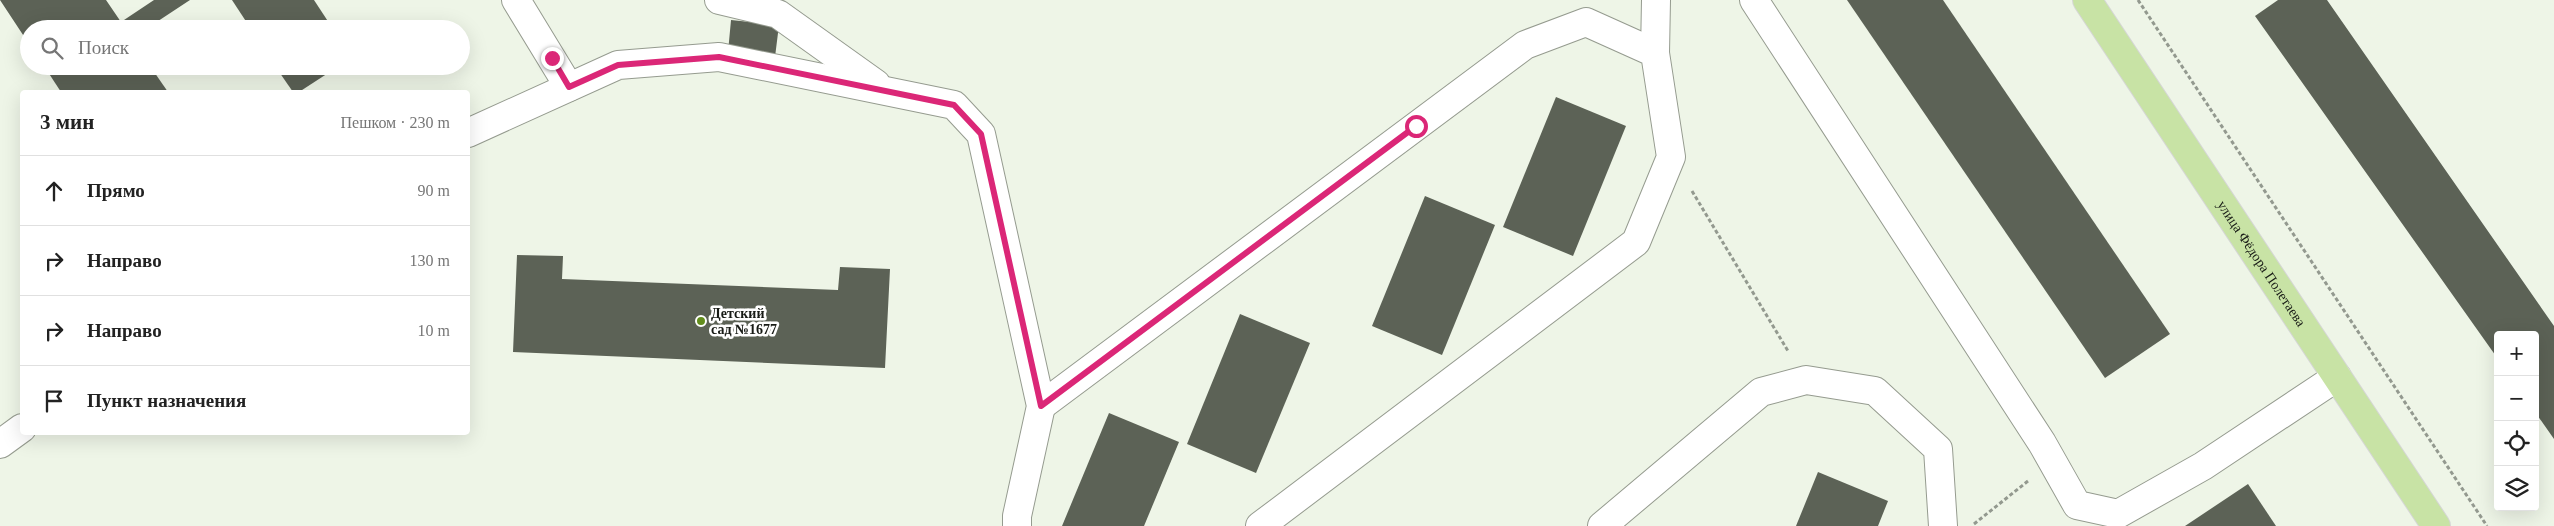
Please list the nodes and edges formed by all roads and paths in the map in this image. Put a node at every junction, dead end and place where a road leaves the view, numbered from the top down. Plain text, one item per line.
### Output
1 (516, 0) edge
2 (719, 0) edge
3 (1656, 0) edge
4 (1754, 0) edge
5 (2087, 0) edge
6 (2138, 0) edge
7 (1655, 53) junction
8 (569, 87) junction
9 (885, 91) junction
10 (470, 132) edge
11 (1671, 156) junction
12 (2337, 377) junction
13 (1806, 380) junction
14 (1041, 406) junction
15 (20, 429) edge
16 (0, 444) edge
17 (2053, 462) junction
18 (2116, 520) edge
19 (1018, 526) edge
20 (1260, 526) edge
21 (1602, 526) edge
22 (1943, 526) edge
23 (1972, 526) edge
24 (2436, 526) edge
25 (2487, 526) edge

1 - 8 lane
2 - 9 lane
3 - 7 lane
4 - 17 lane
5 - 12 main road, улица Фёдора Полетаева
6 - 25 path
7 - 11 lane
7 - 14 lane
8 - 9 lane
8 - 10 lane
9 - 14 lane
11 - 13 path
11 - 20 lane
12 - 18 lane
12 - 24 main road, улица Фёдора Полетаева
13 - 21 lane
13 - 22 lane
14 - 19 lane
15 - 16 lane
17 - 18 lane
17 - 23 path

